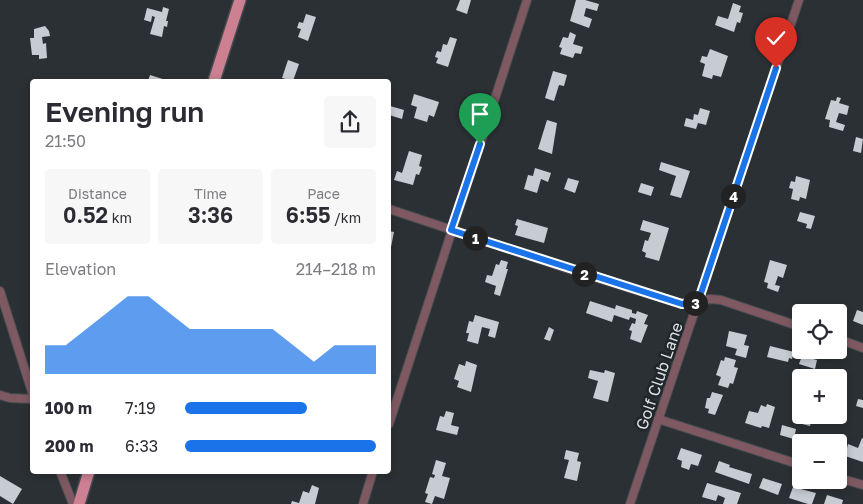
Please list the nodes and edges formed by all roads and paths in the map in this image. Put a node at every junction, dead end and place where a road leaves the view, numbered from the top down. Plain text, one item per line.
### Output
1 (240, 0) edge
2 (527, 0) edge
3 (799, 0) edge
4 (215, 79) edge
5 (391, 210) edge
6 (451, 230) junction
7 (0, 291) edge
8 (698, 302) junction
9 (792, 324) edge
10 (847, 342) edge
11 (863, 348) edge
12 (30, 386) edge
13 (0, 395) edge
14 (30, 399) edge
15 (391, 418) edge
16 (658, 419) junction
17 (792, 463) edge
18 (61, 474) edge
19 (88, 474) edge
20 (372, 474) edge
21 (847, 481) edge
22 (863, 486) edge
23 (73, 504) edge
24 (79, 504) edge
25 (363, 504) edge
26 (630, 504) edge

1 - 4 main road
2 - 6 street
3 - 8 street, Golf Club Lane
5 - 6 street
6 - 8 street
6 - 15 street
7 - 12 street
8 - 9 street
8 - 16 street, Golf Club Lane
10 - 11 street
13 - 14 street
16 - 17 street
16 - 26 street, Golf Club Lane
18 - 23 street
19 - 24 main road
20 - 25 street
21 - 22 street

